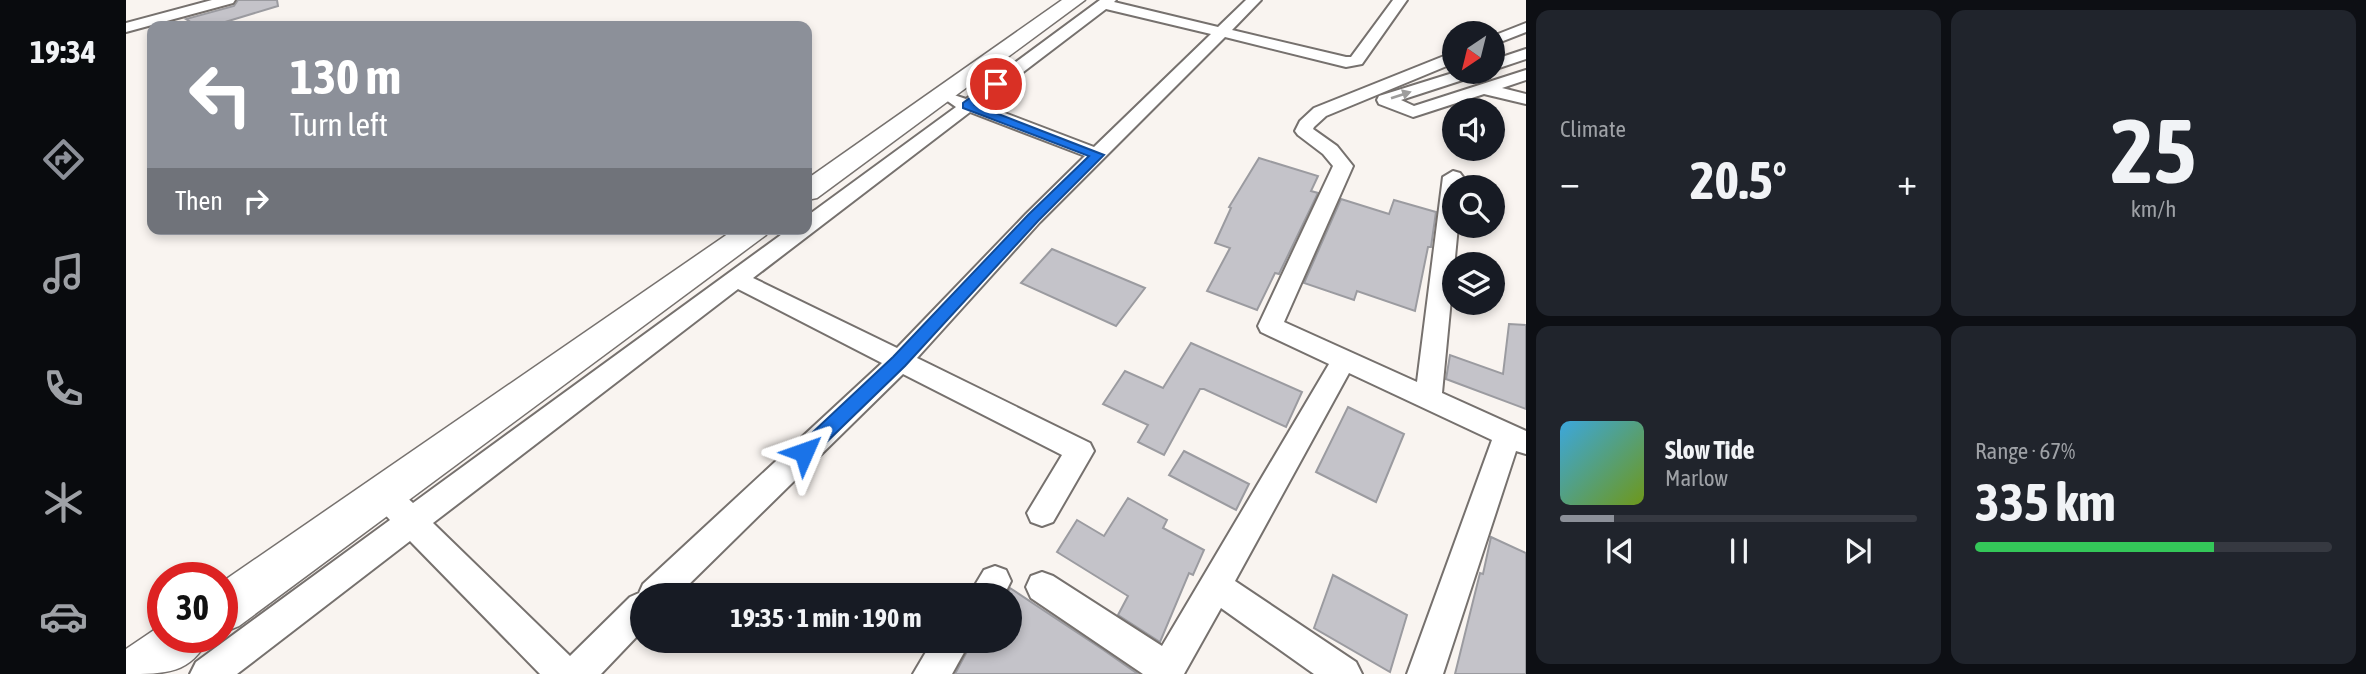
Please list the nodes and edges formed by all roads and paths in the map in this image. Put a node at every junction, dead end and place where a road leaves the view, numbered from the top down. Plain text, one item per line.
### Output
1 (229, 0) edge
2 (1075, 0) edge
3 (1254, 0) edge
4 (1400, 0) edge
5 (1107, 2) edge
6 (152, 21) edge
7 (147, 22) edge
8 (1526, 27) edge
9 (126, 28) edge
10 (1222, 33) junction
11 (1505, 36) edge
12 (1526, 54) edge
13 (1505, 61) edge
14 (1442, 62) edge
15 (1526, 75) edge
16 (1505, 81) joint
17 (1442, 82) edge
18 (1497, 84) edge
19 (1526, 86) edge
20 (1483, 89) junction
21 (942, 96) junction
22 (1526, 99) edge
23 (967, 105) junction
24 (1098, 155) junction
25 (812, 188) edge
26 (812, 223) edge
27 (747, 235) edge
28 (796, 235) edge
29 (1446, 238) edge
30 (736, 279) junction
31 (1344, 360) junction
32 (899, 362) junction
33 (1428, 398) junction
34 (1517, 439) edge
35 (384, 494) junction
36 (1042, 513) dead end
37 (411, 521) junction
38 (668, 583) edge
39 (1216, 586) junction
40 (1042, 587) dead end
41 (238, 599) edge
42 (630, 620) edge
43 (163, 653) edge
44 (945, 653) edge
45 (1166, 672) edge
46 (134, 674) edge
47 (208, 674) edge
48 (564, 674) edge
49 (578, 674) edge
50 (931, 674) edge
51 (1343, 674) edge
52 (1425, 674) edge

1 - 6 street
2 - 21 street
3 - 10 street
4 - 10 street
5 - 10 street
5 - 23 street
7 - 9 street
8 - 11 street
10 - 24 street
12 - 13 street
14 - 31 street
15 - 16 street
16 - 19 street
20 -> 17 street
18 - 20 street
20 - 22 street
21 - 23 street
21 - 25 street
23 - 24 street
23 - 26 street
24 - 32 street
27 - 35 street
28 - 30 street
29 - 33 street
30 - 32 street
30 - 37 street
31 - 33 street
31 - 39 street
32 - 36 street
32 - 38 street
33 - 34 street
34 - 52 street
35 - 37 street
35 - 41 street
37 - 47 street
37 - 48 street
39 - 45 street
39 - 51 street
40 - 45 street
42 - 49 street
43 - 46 street
44 - 50 street

